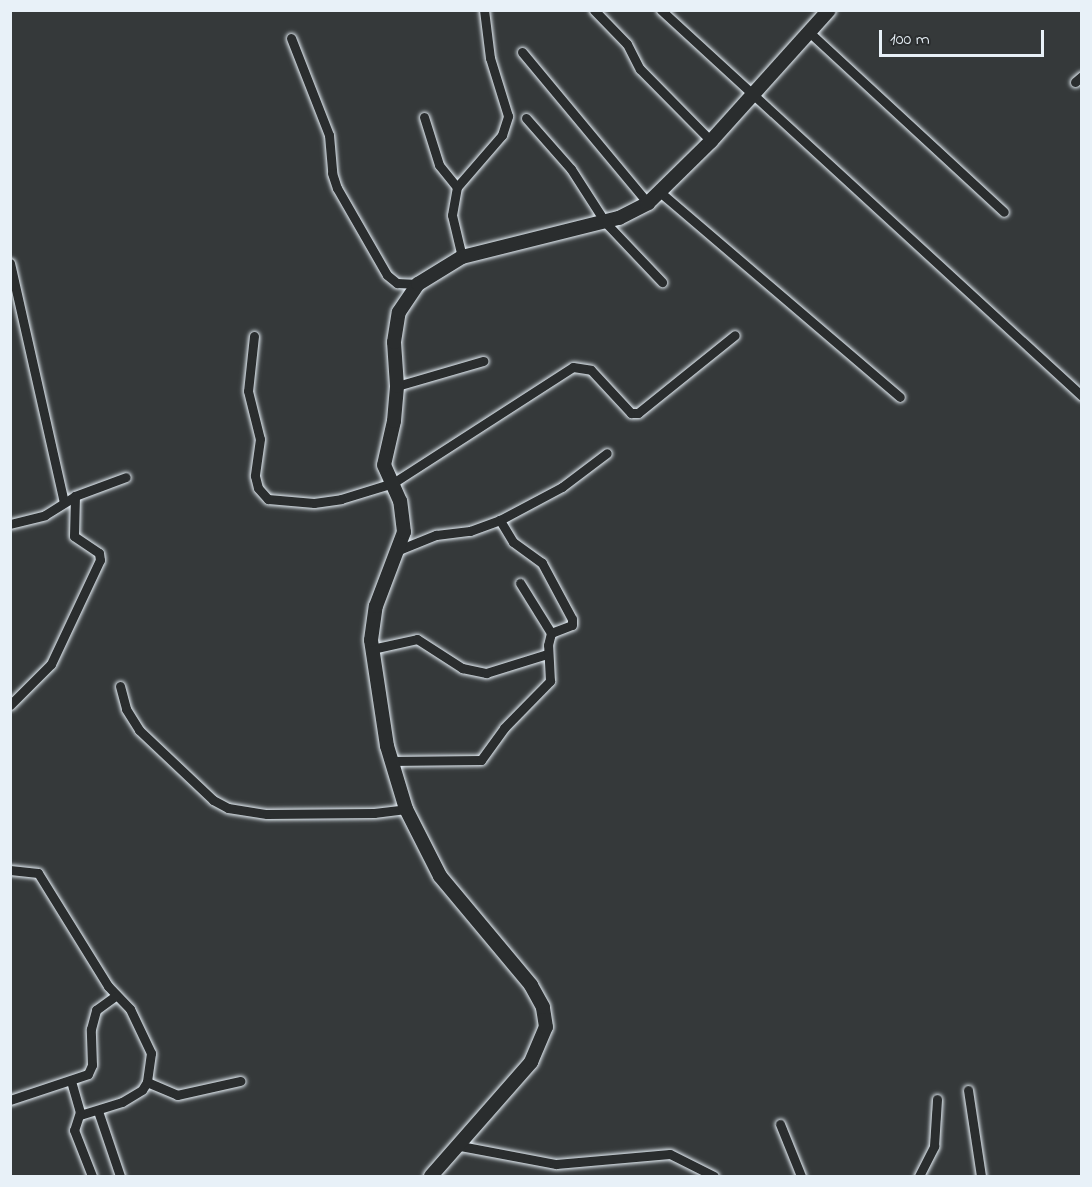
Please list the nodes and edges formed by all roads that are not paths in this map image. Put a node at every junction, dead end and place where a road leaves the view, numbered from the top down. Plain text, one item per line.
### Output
1 (484, 10) edge
2 (594, 10) edge
3 (661, 10) edge
4 (829, 10) edge
5 (809, 32) junction
6 (291, 38) dead end
7 (522, 52) dead end
8 (752, 96) junction
9 (424, 117) dead end
10 (526, 118) dead end
11 (711, 141) junction
12 (457, 187) junction
13 (661, 193) junction
14 (648, 203) junction
15 (1004, 212) dead end
16 (605, 222) junction
17 (462, 257) junction
18 (10, 263) edge
19 (662, 282) dead end
20 (418, 284) junction
21 (15, 302) edge
22 (735, 335) dead end
23 (254, 336) dead end
24 (483, 360) dead end
25 (397, 386) junction
26 (1082, 396) edge
27 (900, 397) dead end
28 (607, 453) dead end
29 (126, 477) dead end
30 (393, 483) junction
31 (75, 496) junction
32 (64, 502) junction
33 (500, 520) junction
34 (10, 524) edge
35 (401, 549) junction
36 (520, 583) dead end
37 (551, 633) junction
38 (372, 649) junction
39 (548, 654) junction
40 (120, 686) dead end
41 (10, 705) edge
42 (390, 761) junction
43 (406, 809) junction
44 (10, 870) edge
45 (116, 996) junction
46 (240, 1081) dead end
47 (71, 1082) junction
48 (147, 1082) junction
49 (968, 1090) dead end
50 (937, 1099) dead end
51 (10, 1100) edge
52 (98, 1111) junction
53 (80, 1115) junction
54 (780, 1125) dead end
55 (455, 1145) junction
56 (92, 1176) edge
57 (120, 1176) edge
58 (431, 1176) edge
59 (714, 1176) edge
60 (801, 1176) edge
61 (919, 1176) edge
62 (981, 1176) edge

1 - 12 street
2 - 11 street
3 - 8 street
4 - 5 main road
5 - 8 main road
5 - 15 street
6 - 20 street
7 - 14 street
8 - 11 main road
8 - 26 street
9 - 12 street
10 - 16 street
11 - 13 main road
12 - 17 street
13 - 14 main road
13 - 27 street
14 - 16 main road
16 - 17 main road
16 - 19 street
17 - 20 main road
18 - 21 street
20 - 25 main road
21 - 32 street
22 - 30 street
23 - 30 street
24 - 25 street
25 - 30 main road
28 - 33 street
29 - 31 street
30 - 35 main road
31 - 32 street
31 - 41 street
32 - 34 street
33 - 35 street
33 - 37 street
35 - 38 main road
36 - 37 street
37 - 39 street
38 - 39 street
38 - 42 main road
39 - 42 street
40 - 43 street
42 - 43 main road
43 - 55 main road
44 - 45 street
45 - 47 street
45 - 48 street
46 - 48 street
47 - 51 street
47 - 53 street
48 - 52 street
49 - 62 street
50 - 61 street
52 - 53 street
52 - 57 street
53 - 56 street
54 - 60 street
55 - 58 main road
55 - 59 street

